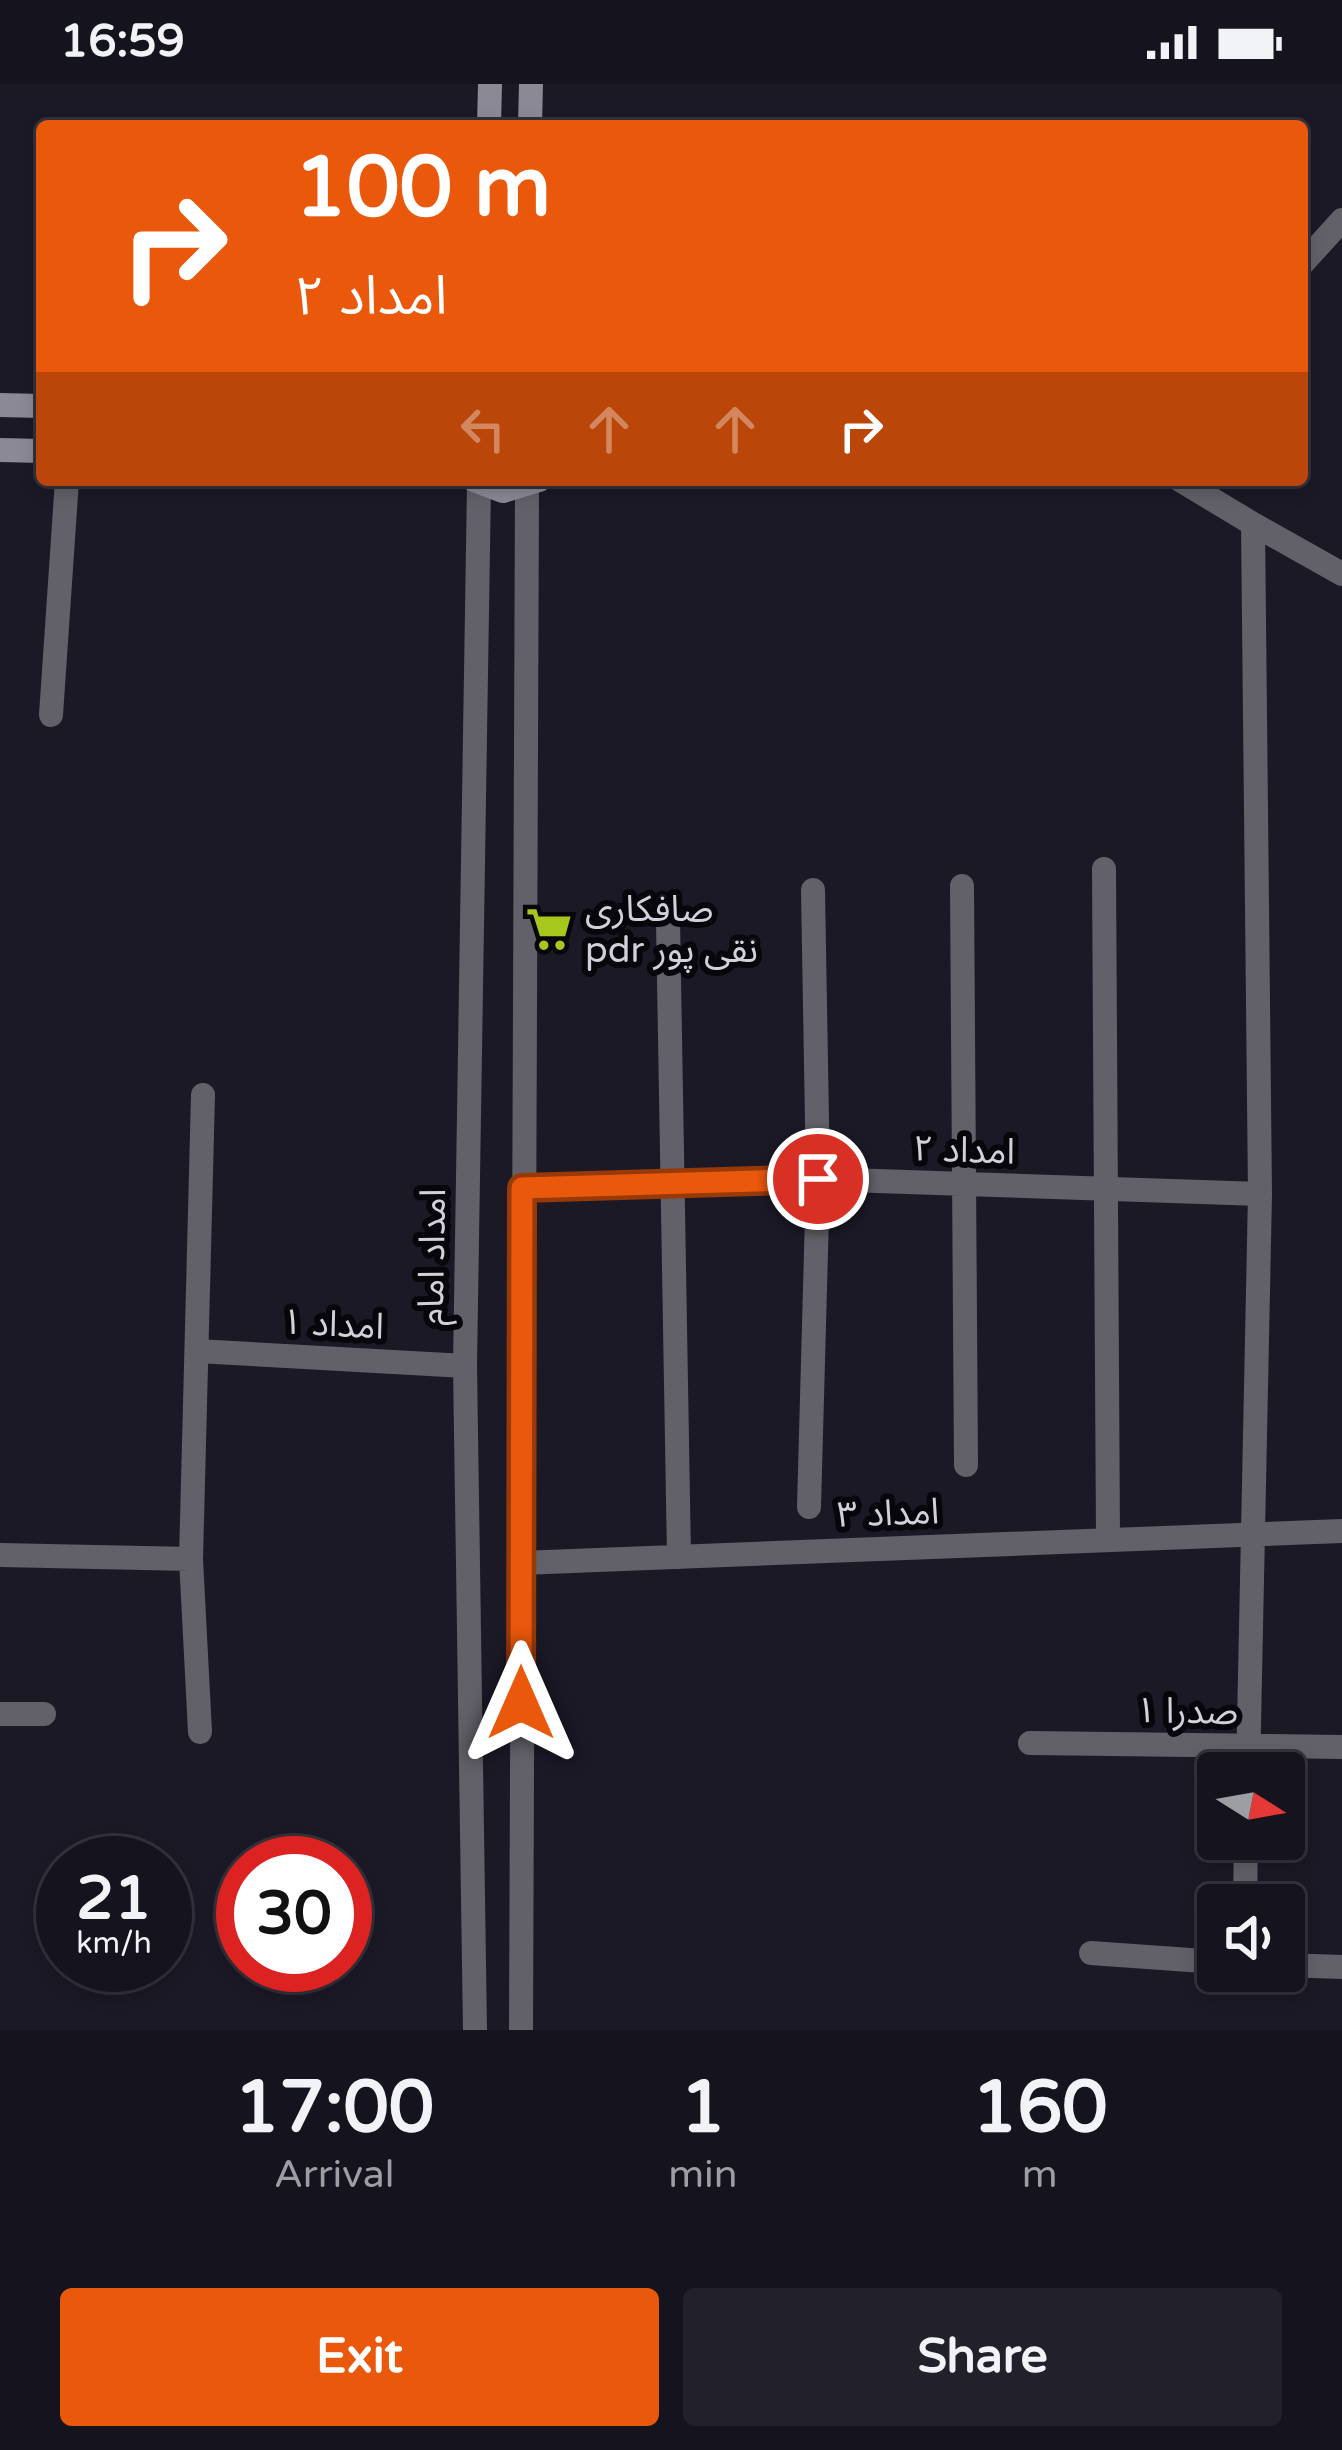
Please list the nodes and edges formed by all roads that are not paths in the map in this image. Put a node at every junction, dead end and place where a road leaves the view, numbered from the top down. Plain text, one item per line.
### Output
1 (490, 84) edge
2 (531, 84) edge
3 (489, 120) edge
4 (530, 120) edge
5 (1342, 220) edge
6 (1308, 257) edge
7 (0, 405) edge
8 (36, 406) edge
9 (0, 450) edge
10 (36, 451) edge
11 (67, 486) edge
12 (477, 486) edge
13 (489, 486) edge
14 (524, 486) edge
15 (533, 486) edge
16 (1190, 486) edge
17 (1253, 524) junction
18 (1342, 574) edge
19 (51, 715) dead end
20 (1104, 868) dead end
21 (962, 886) dead end
22 (813, 890) dead end
23 (668, 921) dead end
24 (203, 1095) dead end
25 (674, 1179) junction
26 (818, 1179) junction
27 (966, 1185) junction
28 (522, 1188) junction
29 (1103, 1190) junction
30 (1260, 1194) junction
31 (197, 1351) junction
32 (465, 1366) junction
33 (966, 1465) dead end
34 (809, 1507) dead end
35 (1342, 1531) edge
36 (1257, 1532) junction
37 (1108, 1538) junction
38 (0, 1555) edge
39 (679, 1557) junction
40 (191, 1559) junction
41 (521, 1563) junction
42 (0, 1714) edge
43 (44, 1714) dead end
44 (200, 1732) dead end
45 (1030, 1743) dead end
46 (1342, 1747) edge
47 (1248, 1752) edge
48 (1305, 1752) edge
49 (1197, 1756) edge
50 (1091, 1953) dead end
51 (1197, 1961) edge
52 (1305, 1966) edge
53 (1342, 1967) edge
54 (475, 2030) edge
55 (521, 2030) edge

1 - 3 main road
2 - 4 main road
5 - 6 street
7 - 8 main road
9 - 10 main road
11 - 19 street
12 - 32 street, امداد امام
13 - 14 main road
15 - 28 street
16 - 17 street
17 - 18 street
17 - 30 street
20 - 29 street
21 - 27 street
22 - 26 street
23 - 25 street
24 - 31 street
25 - 26 street, امداد ۲
25 - 28 street, امداد ۲
25 - 39 street
26 - 27 street, امداد ۲
26 - 34 street
27 - 29 street, امداد ۲
27 - 33 street
28 - 41 street
29 - 30 street, امداد ۲
29 - 37 street
30 - 36 street
31 - 32 street, امداد ۱
31 - 40 street
32 - 54 street, امداد امام
35 - 36 street, امداد ۳
36 - 37 street, امداد ۳
36 - 47 street
37 - 39 street, امداد ۳
38 - 40 street
39 - 41 street, امداد ۳
40 - 44 street
41 - 55 street
42 - 43 street
45 - 49 street, صدرا ۱
46 - 48 street, صدرا ۱
50 - 51 street
52 - 53 street

